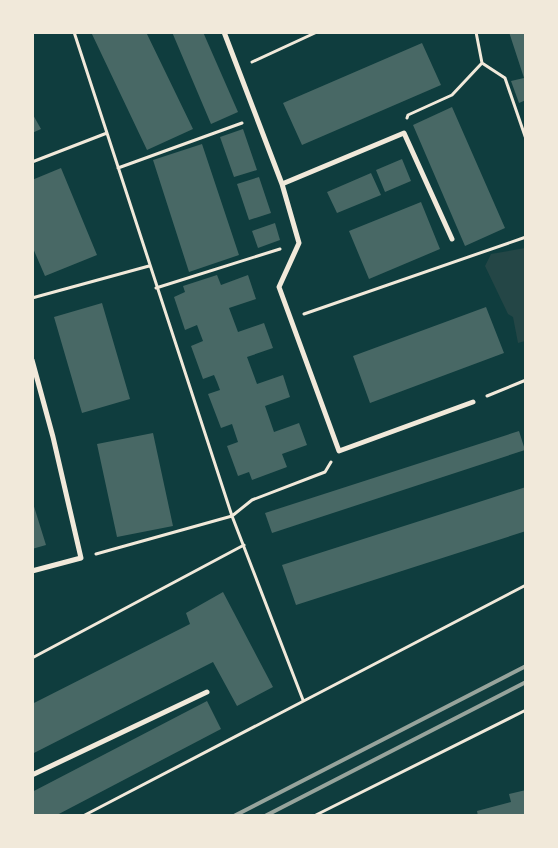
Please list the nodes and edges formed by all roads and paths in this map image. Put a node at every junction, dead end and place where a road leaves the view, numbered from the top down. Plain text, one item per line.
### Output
1 (74, 32) edge
2 (224, 32) edge
3 (317, 32) edge
4 (476, 32) edge
5 (482, 63) junction
6 (238, 68) junction
7 (257, 118) junction
8 (107, 133) junction
9 (404, 133) junction
10 (526, 139) edge
11 (32, 162) edge
12 (118, 168) junction
13 (282, 184) junction
14 (526, 237) edge
15 (452, 240) dead end
16 (299, 243) junction
17 (149, 266) junction
18 (156, 288) junction
19 (32, 298) edge
20 (290, 318) junction
21 (32, 360) edge
22 (526, 380) edge
23 (473, 402) joint
24 (339, 451) junction
25 (232, 516) junction
26 (244, 545) junction
27 (81, 558) junction
28 (32, 571) edge
29 (526, 585) edge
30 (32, 658) edge
31 (207, 692) dead end
32 (303, 700) junction
33 (526, 710) edge
34 (32, 775) edge
35 (83, 816) edge
36 (314, 816) edge

1 - 8 path
2 - 6 street
3 - 6 path
4 - 5 path
5 - 9 path
5 - 10 path
6 - 7 street
7 - 12 path
7 - 13 street
8 - 11 path
8 - 12 path
9 - 13 street
9 - 15 street
12 - 17 path
13 - 16 street
14 - 20 path
16 - 18 path
16 - 20 street
17 - 18 path
17 - 19 path
18 - 25 path
20 - 24 street
21 - 27 street
22 - 23 path
23 - 24 street
24 - 25 path
25 - 26 path
25 - 27 path
26 - 30 path
26 - 32 path
27 - 28 street
29 - 32 path
31 - 34 street
32 - 35 path
33 - 36 path

